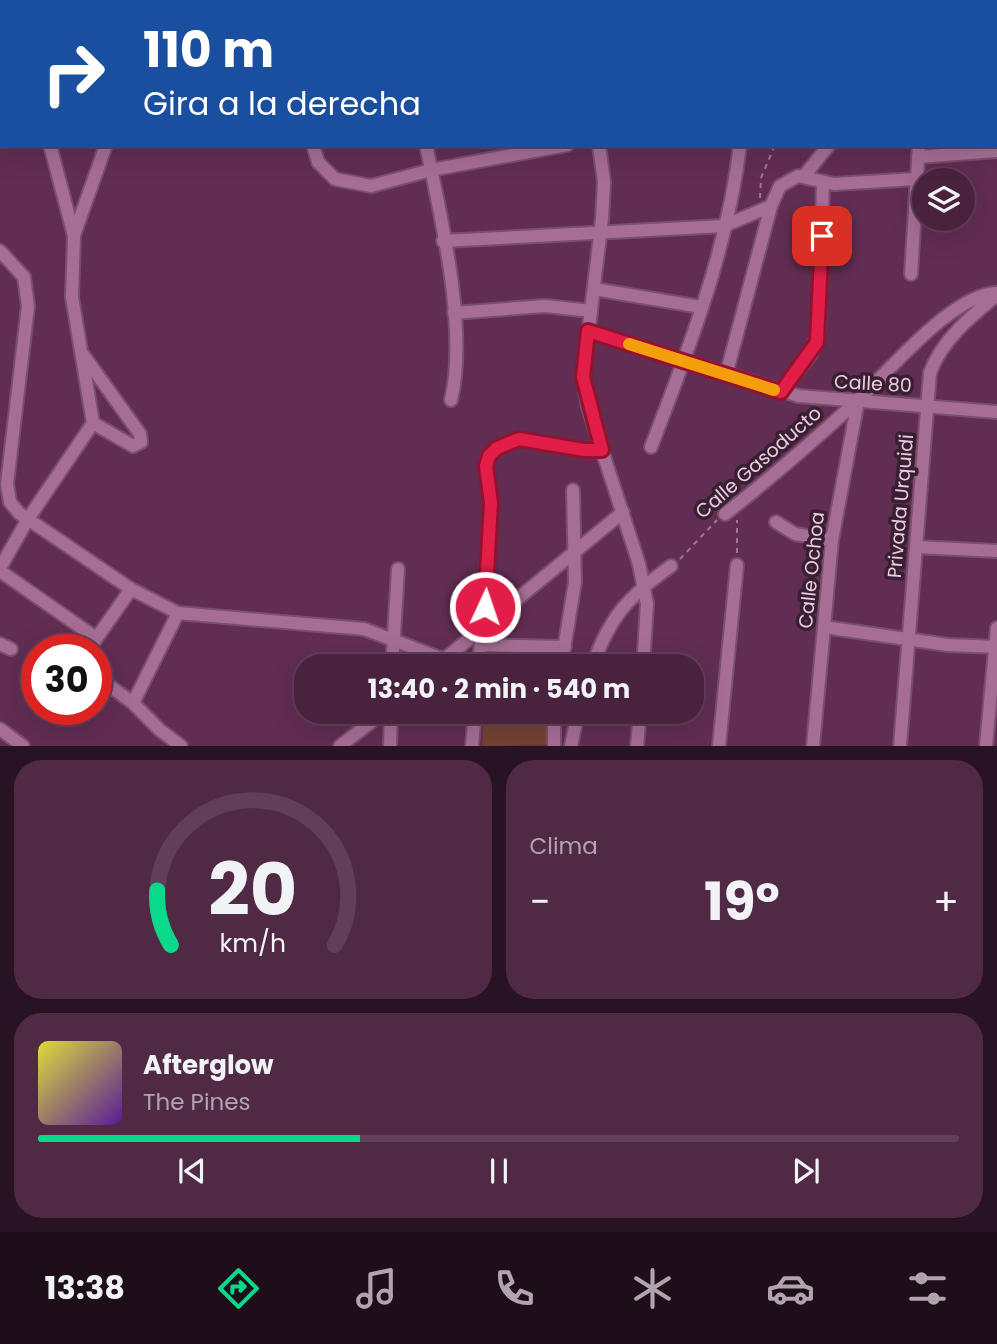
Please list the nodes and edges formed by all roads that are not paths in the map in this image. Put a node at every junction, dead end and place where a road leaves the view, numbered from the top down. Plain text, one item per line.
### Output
1 (51, 147) edge
2 (105, 147) edge
3 (314, 147) edge
4 (426, 147) edge
5 (556, 147) edge
6 (599, 147) edge
7 (740, 147) edge
8 (827, 147) edge
9 (918, 151) edge
10 (997, 151) edge
11 (431, 170) junction
12 (804, 176) junction
13 (912, 179) edge
14 (823, 182) junction
15 (767, 207) junction
16 (724, 226) junction
17 (913, 231) edge
18 (601, 234) junction
19 (74, 236) junction
20 (443, 241) junction
21 (0, 251) edge
22 (911, 274) dead end
23 (594, 289) junction
24 (997, 294) edge
25 (701, 307) junction
26 (591, 311) junction
27 (454, 313) junction
28 (588, 331) junction
29 (83, 355) junction
30 (684, 361) junction
31 (726, 375) junction
32 (781, 392) junction
33 (451, 400) dead end
34 (858, 400) junction
35 (927, 405) junction
36 (997, 412) edge
37 (93, 424) junction
38 (651, 447) dead end
39 (602, 450) junction
40 (573, 490) dead end
41 (623, 512) junction
42 (725, 514) road end
43 (28, 519) junction
44 (776, 522) dead end
45 (832, 540) junction
46 (916, 547) junction
47 (997, 551) edge
48 (576, 552) junction
49 (737, 565) road end
50 (671, 566) road end
51 (398, 569) dead end
52 (0, 570) edge
53 (643, 586) junction
54 (131, 589) junction
55 (178, 613) junction
56 (484, 624) junction
57 (824, 627) junction
58 (997, 628) edge
59 (80, 634) edge
60 (100, 634) edge
61 (393, 638) junction
62 (909, 640) junction
63 (481, 645) junction
64 (565, 647) junction
65 (996, 647) edge
66 (392, 654) edge
67 (422, 654) edge
68 (449, 654) edge
69 (480, 654) edge
70 (564, 654) edge
71 (597, 654) edge
72 (644, 654) edge
73 (112, 688) edge
74 (133, 703) junction
75 (368, 724) edge
76 (391, 724) edge
77 (474, 724) edge
78 (554, 724) edge
79 (576, 724) edge
80 (639, 724) edge
81 (0, 729) edge
82 (23, 746) edge
83 (181, 746) edge
84 (340, 746) edge
85 (390, 746) edge
86 (472, 746) edge
87 (554, 746) edge
88 (571, 746) edge
89 (637, 746) edge
90 (719, 746) edge
91 (813, 746) edge
92 (900, 746) edge
93 (986, 746) edge

1 - 19 street
2 - 19 street
3 - 11 street
4 - 11 street
5 - 11 street
6 - 18 street
7 - 16 street
8 - 12 street
9 - 10 street
11 - 20 street
12 - 14 street
12 - 15 street
13 - 14 street
14 - 32 street
15 - 16 street
15 - 31 street
16 - 18 street
16 - 25 street
17 - 22 street
18 - 20 street
18 - 23 street
19 - 29 street
20 - 27 street
21 - 43 street
23 - 25 street
23 - 26 street
24 - 34 street, Calle Gasoducto
24 - 35 street, Privada Urquidi
25 - 30 street
26 - 27 street
26 - 28 street
27 - 33 street
28 - 30 street, Calle 80
28 - 39 street
29 - 37 street
29 - 37 street
30 - 31 street, Calle 80
30 - 38 street
31 - 32 street, Calle 80
32 - 34 street, Calle 80
34 - 35 street, Calle 80
34 - 42 street, Calle Gasoducto
34 - 45 street, Calle Ochoa
35 - 36 street, Calle 80
35 - 46 street, Privada Urquidi
37 - 43 street
39 - 41 street
39 - 56 street
40 - 48 street
41 - 48 street
41 - 53 street
43 - 52 street
43 - 54 street
44 - 45 street
45 - 57 street, Calle Ochoa
46 - 47 street
46 - 62 street, Privada Urquidi
48 - 56 street
48 - 64 street
49 - 90 street
50 - 53 street
51 - 61 street
52 - 59 street
53 - 71 street
53 - 72 street
54 - 55 street
54 - 60 street
55 - 61 street
55 - 74 street
56 - 63 street
56 - 68 street
57 - 62 street
57 - 91 street, Calle Ochoa
58 - 65 street
61 - 66 street
61 - 67 street
62 - 65 street
62 - 92 street, Privada Urquidi
63 - 64 street
63 - 69 street
64 - 70 street
65 - 93 street
73 - 74 street
74 - 83 street
75 - 84 street
76 - 85 street
77 - 86 street
78 - 87 street
79 - 88 street
80 - 89 street
81 - 82 street

